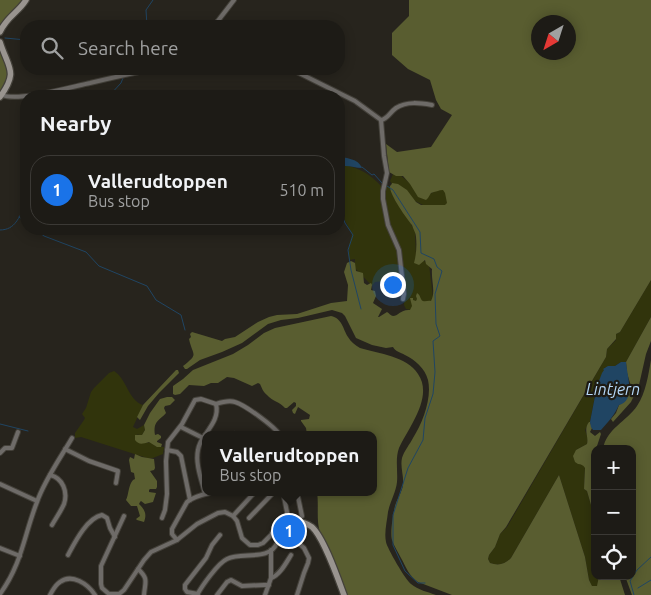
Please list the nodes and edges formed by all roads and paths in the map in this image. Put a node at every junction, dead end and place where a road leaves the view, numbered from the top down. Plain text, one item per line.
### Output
1 (26, 0) edge
2 (234, 0) edge
3 (218, 20) edge
4 (0, 32) edge
5 (0, 42) edge
6 (127, 75) edge
7 (304, 75) edge
8 (59, 90) edge
9 (333, 90) edge
10 (1, 96) edge
11 (20, 96) edge
12 (345, 96) edge
13 (432, 105) dead end
14 (381, 120) junction
15 (403, 299) dead end
16 (216, 404) junction
17 (180, 427) junction
18 (208, 431) edge
19 (276, 431) edge
20 (18, 432) dead end
21 (202, 436) edge
22 (72, 438) dead end
23 (202, 441) edge
24 (65, 449) junction
25 (167, 450) junction
26 (0, 453) edge
27 (50, 475) junction
28 (202, 475) edge
29 (116, 483) dead end
30 (0, 484) edge
31 (202, 495) edge
32 (252, 496) edge
33 (270, 496) edge
34 (284, 496) edge
35 (299, 496) edge
36 (190, 500) junction
37 (37, 501) junction
38 (124, 516) dead end
39 (234, 516) junction
40 (302, 516) dead end
41 (162, 518) dead end
42 (249, 518) dead end
43 (288, 522) junction
44 (52, 525) dead end
45 (273, 533) junction
46 (287, 533) dead end
47 (220, 535) dead end
48 (115, 537) junction
49 (177, 540) junction
50 (0, 548) edge
51 (271, 550) junction
52 (68, 555) dead end
53 (291, 555) dead end
54 (20, 556) junction
55 (138, 569) junction
56 (271, 578) junction
57 (269, 585) junction
58 (0, 594) edge
59 (50, 595) edge
60 (95, 595) edge
61 (144, 595) edge
62 (198, 595) edge
63 (217, 595) edge
64 (266, 595) edge
65 (297, 595) edge
66 (344, 595) edge

1 - 4 street
2 - 3 street
5 - 10 street
6 - 8 street
7 - 9 street
10 - 11 street
12 - 14 street
13 - 14 street
14 - 15 street
16 - 17 street
16 - 18 street
16 - 19 street
17 - 21 street
17 - 25 street
20 - 26 street
22 - 24 street
23 - 28 street
24 - 27 street
24 - 29 street
25 - 36 street
25 - 41 street
27 - 37 street
27 - 44 street
30 - 37 street
31 - 36 street
32 - 39 street
33 - 42 street
34 - 43 street
35 - 40 street
36 - 49 street
37 - 54 street
38 - 48 street
39 - 45 street
39 - 49 street
43 - 45 street
43 - 66 street
45 - 51 street
46 - 65 street
47 - 62 street
48 - 52 street
48 - 55 street
49 - 55 street
50 - 54 street
51 - 56 street
51 - 62 street
53 - 56 street
54 - 58 street
55 - 61 street
56 - 57 street
57 - 63 street
57 - 64 street
59 - 60 street

